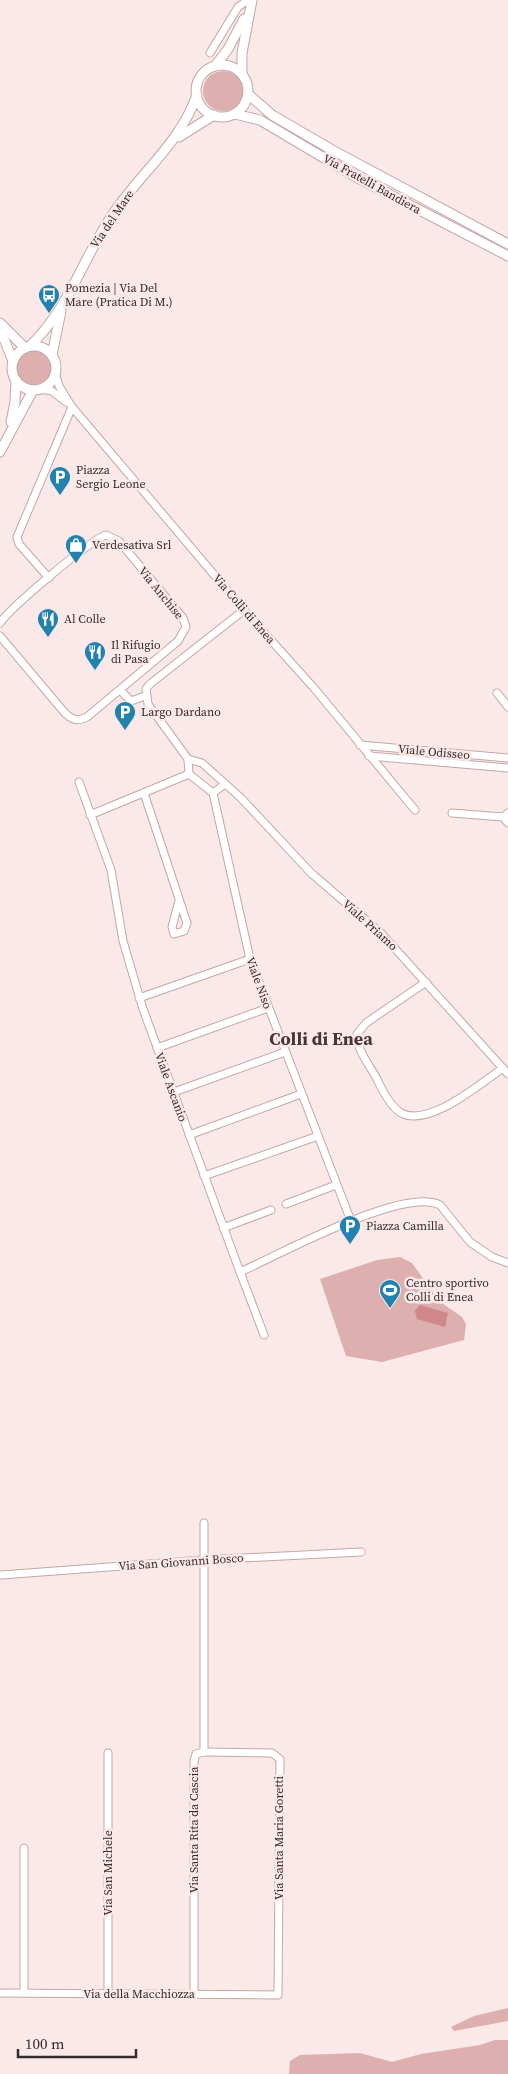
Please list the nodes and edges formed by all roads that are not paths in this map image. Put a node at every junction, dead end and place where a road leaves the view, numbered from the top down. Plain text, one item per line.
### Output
1 (250, 0) edge
2 (248, 12) junction
3 (210, 54) dead end
4 (215, 66) junction
5 (242, 74) junction
6 (248, 94) junction
7 (197, 95) junction
8 (235, 114) junction
9 (214, 116) junction
10 (173, 142) junction
11 (508, 244) edge
12 (508, 256) edge
13 (62, 304) junction
14 (0, 322) edge
15 (0, 329) edge
16 (27, 347) junction
17 (52, 355) junction
18 (13, 361) junction
19 (55, 373) junction
20 (16, 380) junction
21 (36, 389) junction
22 (72, 408) junction
23 (8, 434) junction
24 (0, 452) edge
25 (49, 578) junction
26 (244, 610) junction
27 (0, 623) edge
28 (0, 636) edge
29 (120, 690) junction
30 (497, 694) dead end
31 (145, 696) junction
32 (508, 707) edge
33 (360, 746) junction
34 (369, 756) junction
35 (480, 756) junction
36 (508, 758) edge
37 (188, 759) junction
38 (480, 766) junction
39 (508, 768) edge
40 (189, 774) junction
41 (79, 782) dead end
42 (225, 784) junction
43 (144, 793) junction
44 (213, 793) junction
45 (415, 810) dead end
46 (452, 813) dead end
47 (90, 815) junction
48 (506, 817) edge
49 (178, 901) dead end
50 (250, 959) junction
51 (426, 982) junction
52 (139, 998) junction
53 (268, 1008) junction
54 (157, 1048) junction
55 (285, 1052) junction
56 (505, 1071) edge
57 (174, 1092) junction
58 (301, 1094) junction
59 (189, 1135) junction
60 (318, 1136) junction
61 (204, 1176) junction
62 (336, 1185) junction
63 (286, 1204) dead end
64 (271, 1210) dead end
65 (350, 1221) junction
66 (222, 1228) junction
67 (508, 1263) edge
68 (240, 1272) junction
69 (264, 1335) dead end
70 (204, 1523) dead end
71 (361, 1552) dead end
72 (203, 1560) junction
73 (2, 1575) dead end
74 (204, 1752) junction
75 (108, 1753) dead end
76 (24, 1848) dead end
77 (0, 1993) edge
78 (24, 1993) junction
79 (108, 1993) junction
80 (194, 1994) junction
81 (278, 1995) joint

1 - 2 main road
1 - 3 street
2 - 4 main road
2 - 5 main road
4 - 5 main road
4 - 7 main road
5 - 6 main road
6 - 8 main road
6 - 11 main road, Via Fratelli Bandiera
7 - 9 main road
7 - 10 main road, Via del Mare
8 - 9 main road
8 - 12 main road, Via Fratelli Bandiera
9 - 10 main road, Via del Mare
10 - 13 main road, Via del Mare
13 - 16 main road, Via del Mare
13 - 17 main road, Via del Mare
14 - 16 main road
15 - 18 main road
16 - 17 main road
16 - 18 main road
17 - 19 main road
18 - 20 main road
19 - 21 main road
19 - 22 street, Via Colli di Enea
20 - 21 main road
20 - 23 main road
21 - 22 street, Via Colli di Enea
21 - 23 main road
22 - 25 street
22 - 26 street, Via Colli di Enea
23 - 24 main road
25 - 27 street, Via Anchise
25 - 29 street, Via Anchise
26 - 31 street
26 - 33 street, Via Colli di Enea
28 - 29 street, Via Anchise
29 - 31 street
30 - 32 street
31 - 37 street
33 - 34 street, Via Colli di Enea
33 - 35 street, Viale Odisseo
34 - 38 street, Viale Odisseo
34 - 45 street, Via Colli di Enea
35 - 36 street, Viale Odisseo
35 - 38 street
37 - 40 street
37 - 42 street, Viale Priamo
38 - 39 street, Viale Odisseo
40 - 43 street
40 - 44 street
41 - 47 street, Viale Ascanio
42 - 44 street
42 - 51 street, Viale Priamo
43 - 47 street
43 - 49 street
44 - 50 street, Viale Niso
46 - 48 street
47 - 52 street, Viale Ascanio
50 - 52 street
50 - 53 street, Viale Niso
51 - 56 street, Viale Priamo
51 - 56 street
52 - 54 street, Viale Ascanio
53 - 54 street
53 - 55 street, Viale Niso
54 - 57 street, Viale Ascanio
55 - 57 street
55 - 58 street, Viale Niso
57 - 59 street, Viale Ascanio
58 - 59 street
58 - 60 street, Viale Niso
59 - 61 street, Viale Ascanio
60 - 61 street
60 - 62 street, Viale Niso
61 - 66 street, Viale Ascanio
62 - 63 street
62 - 65 street, Viale Niso
64 - 66 street
65 - 67 street
65 - 68 street
66 - 68 street, Viale Ascanio
68 - 69 street, Viale Ascanio
70 - 72 street, Via Santa Rita da Cascia
71 - 72 street, Via San Giovanni Bosco
72 - 73 street, Via San Giovanni Bosco
72 - 74 street, Via Santa Rita da Cascia
74 - 80 street, Via Santa Rita da Cascia
74 - 81 street, Via Santa Maria Goretti
75 - 79 street, Via San Michele
76 - 78 street
77 - 78 street, Via della Macchiozza
78 - 79 street, Via della Macchiozza
79 - 80 street, Via della Macchiozza
80 - 81 street, Via della Macchiozza

